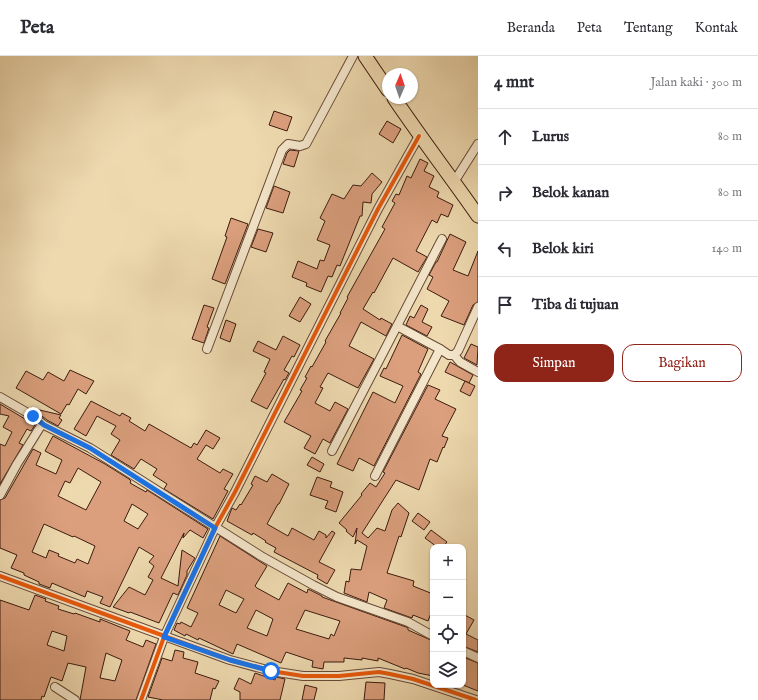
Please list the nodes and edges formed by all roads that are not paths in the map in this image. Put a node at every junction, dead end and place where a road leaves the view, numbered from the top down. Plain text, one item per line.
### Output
1 (352, 56) edge
2 (365, 56) edge
3 (382, 81) edge
4 (398, 104) edge
5 (419, 136) junction
6 (478, 144) edge
7 (454, 182) junction
8 (478, 216) edge
9 (442, 239) dead end
10 (478, 307) edge
11 (397, 326) junction
12 (207, 349) dead end
13 (440, 349) junction
14 (454, 355) junction
15 (478, 372) edge
16 (0, 397) edge
17 (42, 424) junction
18 (332, 451) dead end
19 (375, 476) dead end
20 (0, 496) edge
21 (215, 528) junction
22 (0, 576) edge
23 (430, 634) edge
24 (164, 637) junction
25 (465, 652) edge
26 (478, 658) edge
27 (55, 687) dead end
28 (75, 700) edge
29 (141, 700) edge
30 (476, 700) edge

1 - 12 street
2 - 3 main road
4 - 5 main road
5 - 7 main road
5 - 21 street
6 - 7 street
7 - 8 main road
9 - 11 street
10 - 14 street
11 - 13 street
11 - 18 street
13 - 14 street
13 - 19 street
14 - 15 street
16 - 17 street
17 - 20 street
17 - 21 street
21 - 23 street
21 - 24 street
22 - 24 street
24 - 29 street
24 - 30 street
25 - 26 street
27 - 28 street

